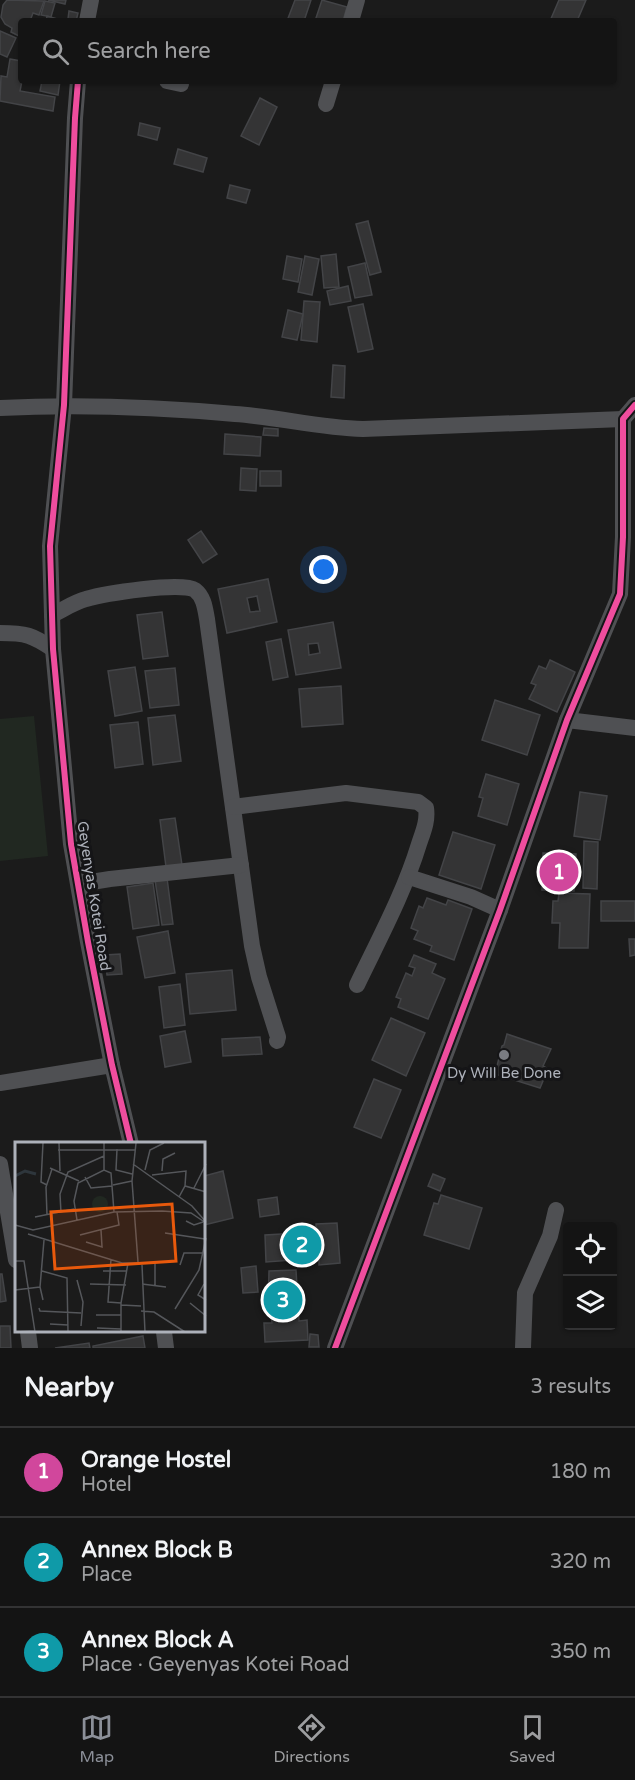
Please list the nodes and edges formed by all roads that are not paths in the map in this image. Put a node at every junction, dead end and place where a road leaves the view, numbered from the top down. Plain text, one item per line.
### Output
1 (91, 0) edge
2 (357, 0) edge
3 (88, 18) edge
4 (352, 18) edge
5 (78, 84) edge
6 (332, 84) edge
7 (326, 104) dead end
8 (64, 405) junction
9 (635, 405) edge
10 (0, 408) edge
11 (623, 419) junction
12 (629, 537) edge
13 (52, 615) junction
14 (0, 633) edge
15 (53, 649) junction
16 (567, 720) junction
17 (635, 728) edge
18 (233, 807) junction
19 (241, 865) junction
20 (409, 877) junction
21 (79, 885) junction
22 (500, 910) junction
23 (357, 986) dead end
24 (277, 1041) dead end
25 (112, 1065) junction
26 (0, 1083) edge
27 (131, 1142) edge
28 (0, 1164) edge
29 (556, 1210) dead end
30 (7, 1240) edge
31 (15, 1258) edge
32 (28, 1333) edge
33 (164, 1333) edge
34 (30, 1348) edge
35 (166, 1348) edge
36 (335, 1348) edge
37 (523, 1348) edge

1 - 3 street
2 - 4 street
5 - 8 street, Geyenyas Kotei Road
6 - 7 street
8 - 10 street
8 - 11 street
8 - 13 street, Geyenyas Kotei Road
9 - 11 street
11 - 12 street
12 - 16 street
13 - 15 street, Geyenyas Kotei Road
13 - 18 street
14 - 15 street
15 - 21 street, Geyenyas Kotei Road
16 - 17 street
16 - 22 street
18 - 19 street
18 - 20 street
19 - 21 street
19 - 24 street
20 - 22 street
20 - 23 street
21 - 25 street, Geyenyas Kotei Road
22 - 36 street
25 - 26 street
25 - 27 street, Geyenyas Kotei Road
28 - 30 street
29 - 37 street
30 - 31 street
32 - 34 street
33 - 35 street

